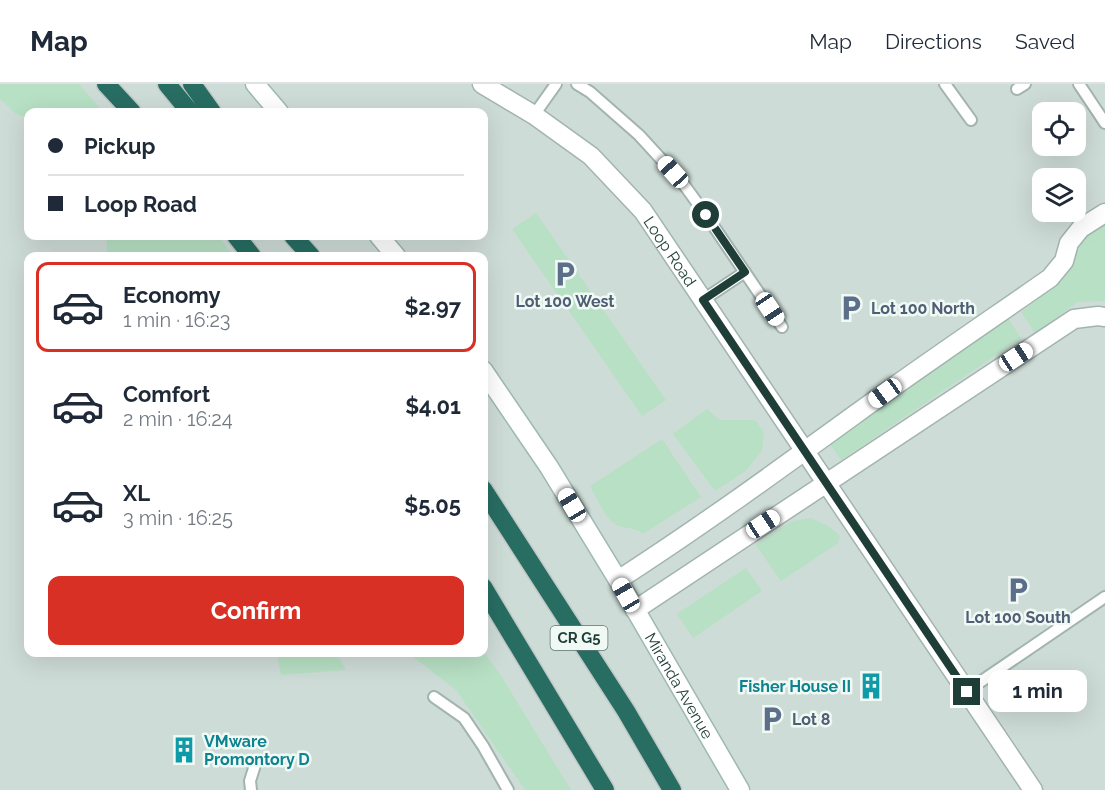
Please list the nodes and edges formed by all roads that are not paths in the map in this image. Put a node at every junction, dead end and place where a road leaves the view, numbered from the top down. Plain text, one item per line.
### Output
1 (106, 84) edge
2 (166, 84) edge
3 (192, 84) edge
4 (255, 84) edge
5 (482, 84) edge
6 (556, 84) edge
7 (577, 84) edge
8 (945, 84) edge
9 (1078, 84) edge
10 (128, 108) edge
11 (187, 108) edge
12 (209, 108) edge
13 (276, 108) edge
14 (534, 115) junction
15 (971, 120) dead end
16 (1105, 123) edge
17 (1105, 213) edge
18 (239, 240) edge
19 (297, 240) edge
20 (382, 240) edge
21 (249, 252) edge
22 (308, 252) edge
23 (393, 252) edge
24 (745, 272) junction
25 (703, 300) junction
26 (1105, 317) edge
27 (783, 327) dead end
28 (488, 377) edge
29 (804, 452) junction
30 (826, 483) junction
31 (488, 497) edge
32 (618, 580) junction
33 (488, 595) edge
34 (1105, 597) edge
35 (635, 610) junction
36 (967, 692) junction
37 (434, 697) dead end
38 (255, 765) dead end
39 (251, 790) edge
40 (508, 790) edge
41 (605, 790) edge
42 (672, 790) edge
43 (740, 790) edge
44 (1033, 790) edge

1 - 10 highway
2 - 11 highway
3 - 12 highway
4 - 13 street
5 - 14 street, Loop Road
6 - 14 lane
7 - 24 lane
8 - 15 lane
9 - 16 lane
14 - 25 street, Loop Road
17 - 29 street
18 - 21 highway
19 - 22 highway
20 - 23 street
24 - 25 lane
24 - 27 lane
25 - 29 street, Loop Road
26 - 30 street
28 - 32 street, Miranda Avenue
29 - 30 street, Loop Road
29 - 32 street
30 - 35 street
30 - 36 street, Loop Road
31 - 42 highway, CR G5
32 - 35 street, Miranda Avenue
33 - 41 highway
34 - 36 lane
35 - 43 street, Miranda Avenue
36 - 44 street, Loop Road
37 - 40 lane
38 - 39 lane

